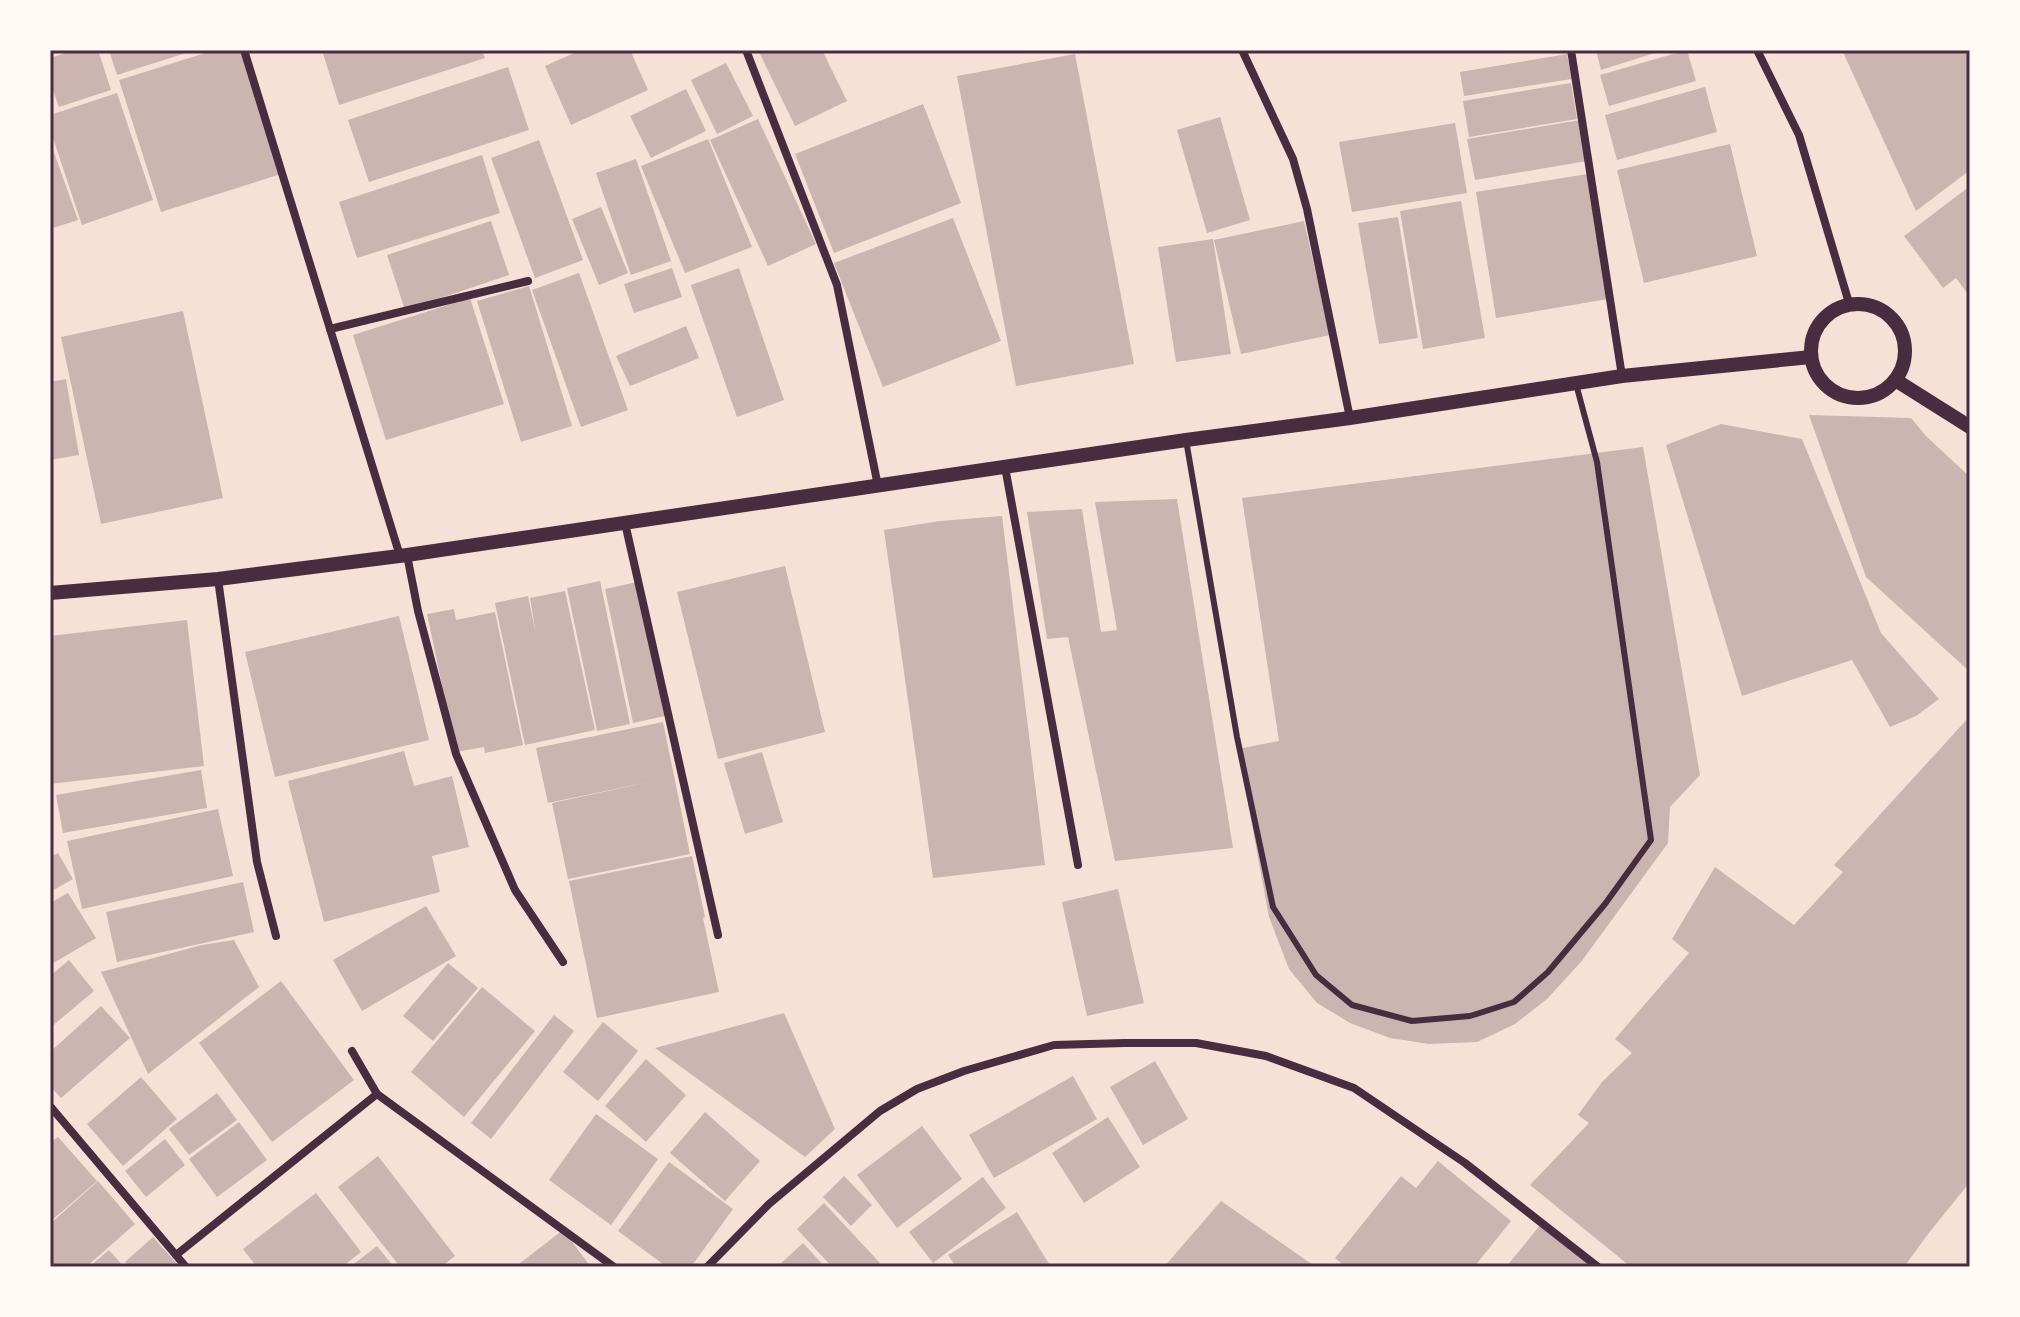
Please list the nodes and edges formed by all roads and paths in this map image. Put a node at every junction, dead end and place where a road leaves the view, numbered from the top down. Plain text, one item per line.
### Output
1 (244, 50) edge
2 (746, 50) edge
3 (1242, 50) edge
4 (1571, 50) edge
5 (1757, 50) edge
6 (528, 281) dead end
7 (1849, 303) junction
8 (330, 329) junction
9 (1811, 357) junction
10 (1622, 376) junction
11 (1897, 381) junction
12 (1575, 383) junction
13 (1350, 418) junction
14 (1970, 426) edge
15 (1186, 440) junction
16 (1005, 467) junction
17 (878, 486) junction
18 (625, 523) junction
19 (404, 556) junction
20 (218, 579) junction
21 (50, 593) edge
22 (1078, 865) dead end
23 (718, 935) dead end
24 (276, 936) dead end
25 (563, 962) dead end
26 (352, 1051) dead end
27 (377, 1094) junction
28 (50, 1106) edge
29 (176, 1255) junction
30 (186, 1267) edge
31 (614, 1267) edge
32 (707, 1267) edge
33 (1598, 1267) edge

1 - 8 street
2 - 17 street
3 - 13 street
4 - 10 street
5 - 7 street
6 - 8 street
7 - 9 street
7 - 11 street
8 - 19 street
9 - 10 street
9 - 11 street
10 - 12 street
11 - 14 street
12 - 13 street
12 - 15 lane
13 - 15 street
15 - 16 street
16 - 17 street
16 - 22 street
17 - 18 street
18 - 19 street
18 - 23 street
19 - 20 street
19 - 25 street
20 - 21 street
20 - 24 street
26 - 27 street
27 - 29 street
27 - 31 street
28 - 29 street
29 - 30 street
32 - 33 street

